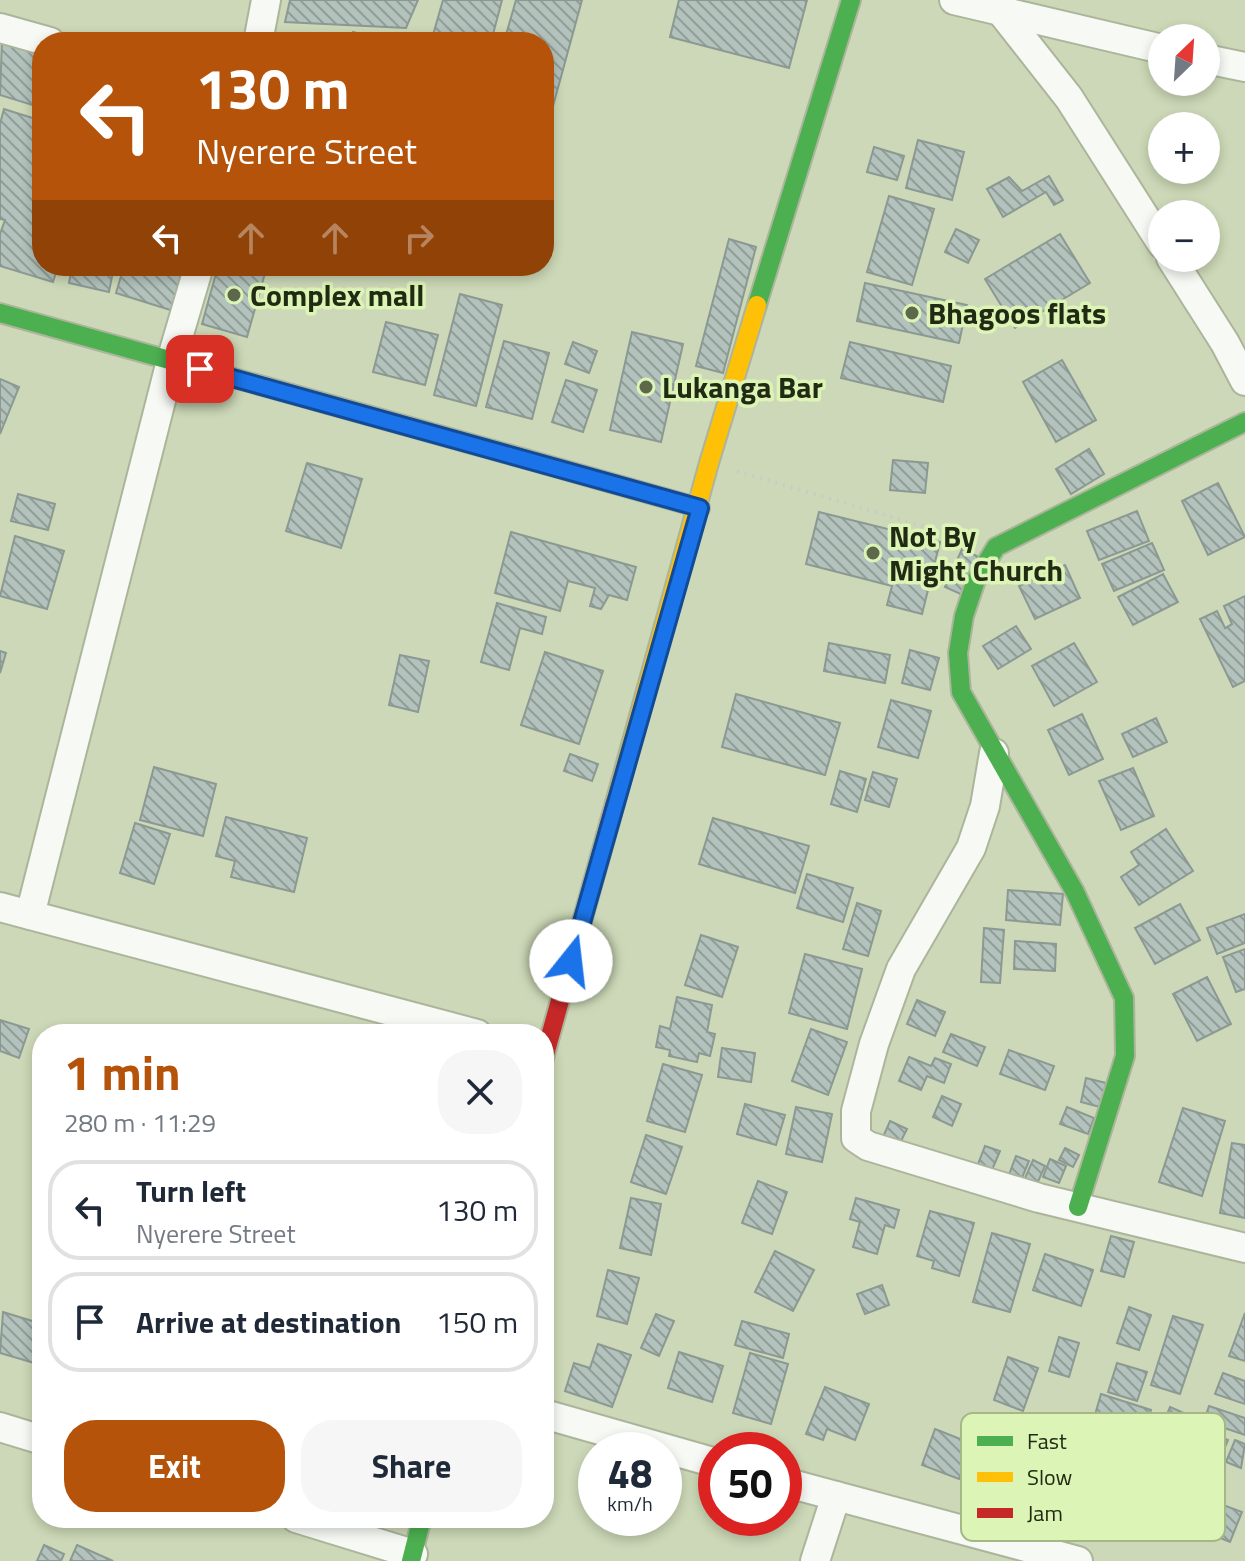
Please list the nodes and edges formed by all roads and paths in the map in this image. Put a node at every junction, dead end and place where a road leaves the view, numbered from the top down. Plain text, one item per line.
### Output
1 (266, 0) edge
2 (851, 0) edge
3 (954, 0) edge
4 (1003, 14) junction
5 (0, 28) edge
6 (260, 32) edge
7 (32, 37) edge
8 (1148, 46) edge
9 (1220, 62) edge
10 (1245, 67) edge
11 (1148, 222) edge
12 (1179, 272) edge
13 (196, 276) edge
14 (0, 313) edge
15 (171, 361) junction
16 (1245, 381) edge
17 (1245, 422) edge
18 (709, 463) junction
19 (700, 508) junction
20 (996, 547) junction
21 (994, 753) junction
22 (0, 907) edge
23 (30, 915) junction
24 (439, 1024) edge
25 (554, 1024) edge
26 (1078, 1207) junction
27 (1245, 1248) edge
28 (554, 1417) edge
29 (0, 1427) edge
30 (32, 1437) edge
31 (698, 1458) edge
32 (802, 1487) edge
33 (836, 1496) junction
34 (325, 1528) edge
35 (420, 1528) edge
36 (961, 1530) edge
37 (1004, 1541) edge
38 (412, 1558) edge
39 (815, 1561) edge
40 (1078, 1561) edge

1 - 6 street
2 - 18 street
3 - 4 street
4 - 8 street
4 - 11 street
5 - 7 street
9 - 10 street
12 - 16 street
13 - 15 street
14 - 15 street
15 - 19 street
15 - 23 street
17 - 20 street
18 - 19 street
18 - 20 path
19 - 25 street
20 - 21 street
21 - 26 street
21 - 26 street
22 - 23 street
23 - 24 street
26 - 27 street
28 - 31 street
29 - 30 street
32 - 33 street
33 - 36 street
33 - 39 street
34 - 38 street
35 - 38 street
37 - 40 street

